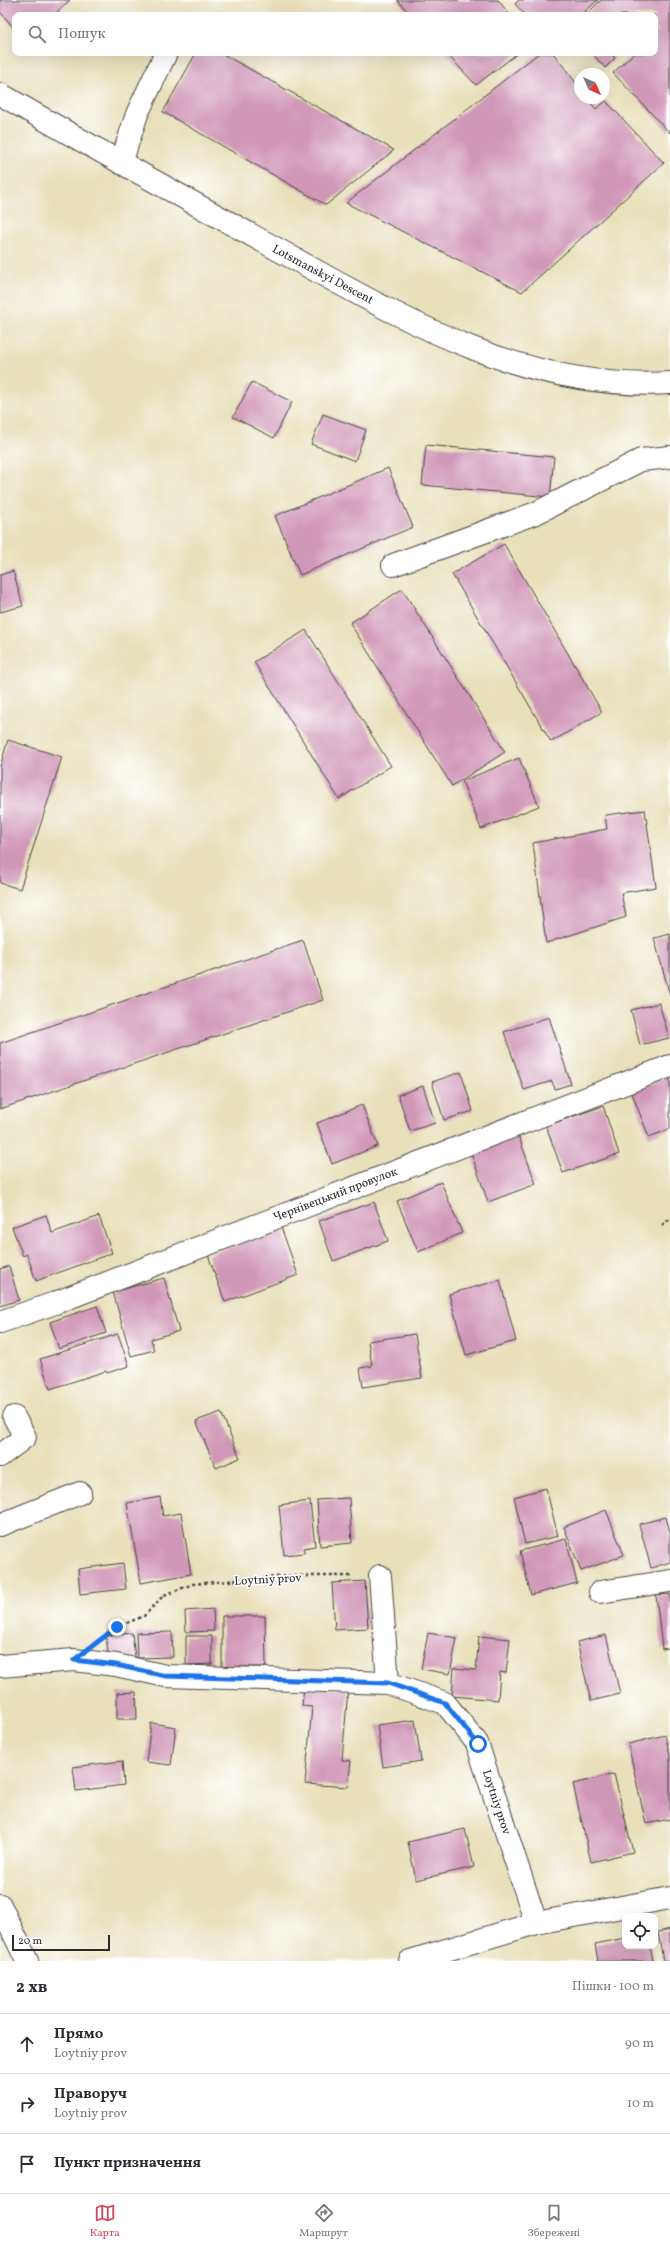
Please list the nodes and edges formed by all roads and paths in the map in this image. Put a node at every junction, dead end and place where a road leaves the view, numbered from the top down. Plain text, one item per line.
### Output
1 (165, 56) edge
2 (0, 94) edge
3 (121, 163) junction
4 (670, 383) edge
5 (670, 457) edge
6 (393, 565) dead end
7 (670, 1066) edge
8 (670, 1220) edge
9 (662, 1225) dead end
10 (0, 1322) edge
11 (14, 1417) dead end
12 (0, 1456) edge
13 (80, 1493) dead end
14 (0, 1525) edge
15 (380, 1576) joint
16 (670, 1581) edge
17 (600, 1592) dead end
18 (74, 1660) junction
19 (0, 1666) edge
20 (388, 1683) junction
21 (670, 1898) edge
22 (0, 1905) edge
23 (536, 1923) junction
24 (28, 1961) edge
25 (410, 1961) edge

1 - 3 street
2 - 3 street, Lotsmanskyi Descent
3 - 4 street, Lotsmanskyi Descent
5 - 6 street
7 - 10 street, Чернівецький провулок
8 - 9 path
11 - 12 street
13 - 14 street
15 - 18 path, Loytniy prov
15 - 20 street
16 - 17 street
18 - 19 street, Loytniy prov
18 - 20 street, Loytniy prov
20 - 23 street, Loytniy prov
21 - 23 street
22 - 24 street
23 - 25 street

